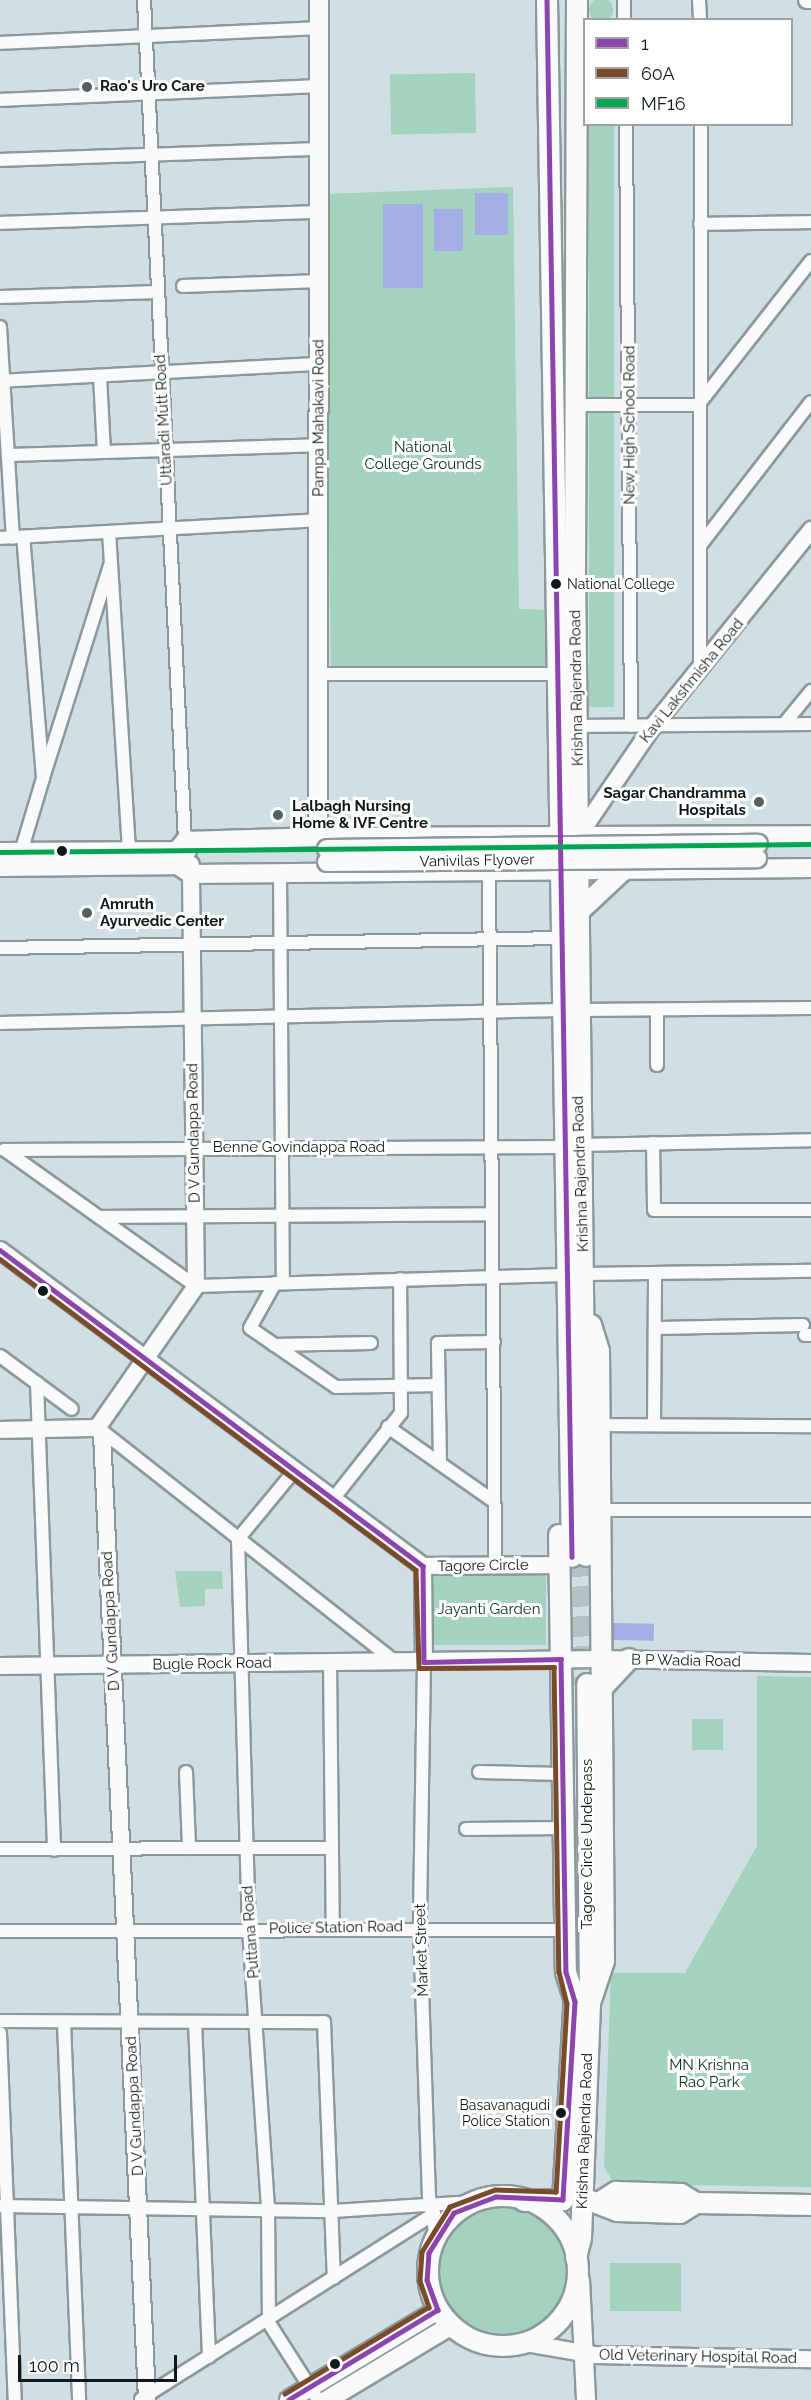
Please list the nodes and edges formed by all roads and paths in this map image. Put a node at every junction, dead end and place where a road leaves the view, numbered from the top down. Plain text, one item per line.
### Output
1 (144, 0) edge
2 (319, 0) edge
3 (547, 0) edge
4 (577, 0) edge
5 (624, 0) edge
6 (699, 0) edge
7 (624, 18) edge
8 (700, 18) edge
9 (320, 28) junction
10 (146, 36) junction
11 (0, 43) edge
12 (320, 86) junction
13 (148, 94) junction
14 (0, 100) edge
15 (626, 126) edge
16 (701, 126) edge
17 (320, 149) junction
18 (151, 155) junction
19 (0, 160) edge
20 (320, 212) junction
21 (154, 218) junction
22 (811, 222) edge
23 (0, 223) edge
24 (700, 224) junction
25 (811, 261) edge
26 (320, 281) junction
27 (183, 286) dead end
28 (158, 292) junction
29 (0, 297) edge
30 (0, 327) edge
31 (319, 364) junction
32 (162, 372) junction
33 (100, 376) junction
34 (2, 381) edge
35 (811, 402) edge
36 (576, 405) junction
37 (630, 405) junction
38 (698, 405) junction
39 (319, 445) junction
40 (166, 450) junction
41 (104, 452) junction
42 (8, 454) junction
43 (319, 520) junction
44 (170, 528) junction
45 (811, 530) edge
46 (109, 532) junction
47 (18, 537) junction
48 (0, 538) edge
49 (702, 543) junction
50 (111, 563) junction
51 (700, 673) junction
52 (319, 674) junction
53 (560, 674) junction
54 (811, 691) edge
55 (784, 724) junction
56 (811, 724) edge
57 (569, 725) junction
58 (631, 726) junction
59 (654, 726) junction
60 (43, 778) junction
61 (811, 835) edge
62 (570, 836) junction
63 (811, 843) edge
64 (324, 849) junction
65 (129, 851) junction
66 (758, 851) junction
67 (0, 852) edge
68 (21, 852) junction
69 (183, 858) junction
70 (811, 858) edge
71 (0, 867) edge
72 (811, 868) edge
73 (623, 870) junction
74 (569, 871) junction
75 (489, 872) junction
76 (280, 873) junction
77 (578, 912) junction
78 (490, 938) junction
79 (560, 938) junction
80 (192, 944) junction
81 (280, 945) junction
82 (0, 948) edge
83 (811, 1008) edge
84 (570, 1010) junction
85 (657, 1010) junction
86 (488, 1012) junction
87 (193, 1016) junction
88 (282, 1016) junction
89 (0, 1023) edge
90 (657, 1065) dead end
91 (811, 1140) edge
92 (653, 1143) junction
93 (570, 1146) junction
94 (489, 1147) junction
95 (283, 1148) junction
96 (195, 1149) junction
97 (3, 1150) edge
98 (811, 1210) edge
99 (491, 1214) junction
100 (195, 1216) junction
101 (283, 1216) junction
102 (99, 1217) junction
103 (0, 1250) edge
104 (811, 1271) edge
105 (655, 1273) junction
106 (584, 1274) junction
107 (490, 1275) junction
108 (564, 1275) junction
109 (400, 1279) junction
110 (279, 1283) junction
111 (196, 1286) junction
112 (585, 1304) junction
113 (658, 1328) junction
114 (806, 1332) edge
115 (494, 1342) junction
116 (371, 1343) dead end
117 (274, 1345) junction
118 (0, 1356) edge
119 (145, 1359) junction
120 (38, 1383) junction
121 (438, 1385) junction
122 (401, 1386) junction
123 (72, 1409) dead end
124 (599, 1425) junction
125 (654, 1425) junction
126 (811, 1426) edge
127 (388, 1427) junction
128 (38, 1429) junction
129 (99, 1429) junction
130 (0, 1430) edge
131 (440, 1463) junction
132 (295, 1470) junction
133 (333, 1499) junction
134 (492, 1500) junction
135 (600, 1510) junction
136 (811, 1510) edge
137 (238, 1539) junction
138 (573, 1559) junction
139 (423, 1566) junction
140 (495, 1566) junction
141 (561, 1659) junction
142 (600, 1659) junction
143 (629, 1659) junction
144 (330, 1662) junction
145 (396, 1662) junction
146 (424, 1662) junction
147 (242, 1663) junction
148 (811, 1663) edge
149 (49, 1665) junction
150 (113, 1665) junction
151 (0, 1666) edge
152 (587, 1686) junction
153 (186, 1772) dead end
154 (479, 1772) dead end
155 (562, 1774) junction
156 (466, 1828) dead end
157 (563, 1828) junction
158 (247, 1847) junction
159 (122, 1848) junction
160 (189, 1848) junction
161 (332, 1848) junction
162 (0, 1850) edge
163 (54, 1850) junction
164 (420, 1927) junction
165 (333, 1928) junction
166 (249, 1929) junction
167 (126, 1930) junction
168 (565, 1930) junction
169 (0, 1931) edge
170 (582, 2003) junction
171 (0, 2021) edge
172 (195, 2022) junction
173 (258, 2022) junction
174 (64, 2023) junction
175 (131, 2023) junction
176 (0, 2033) edge
177 (524, 2201) junction
178 (582, 2201) junction
179 (472, 2202) junction
180 (811, 2205) edge
181 (4, 2206) edge
182 (71, 2206) junction
183 (140, 2206) junction
184 (203, 2206) junction
185 (268, 2209) junction
186 (333, 2211) junction
187 (434, 2211) junction
188 (436, 2237) junction
189 (576, 2258) junction
190 (334, 2278) junction
191 (580, 2280) junction
192 (438, 2310) junction
193 (269, 2323) junction
194 (452, 2325) junction
195 (526, 2343) junction
196 (585, 2352) junction
197 (208, 2357) junction
198 (811, 2359) edge
199 (314, 2394) edge
200 (144, 2399) edge
201 (15, 2400) edge
202 (78, 2400) edge
203 (289, 2400) edge
204 (327, 2400) edge
205 (586, 2400) edge

1 - 10 street, Uttaradi Mutt Road
2 - 9 main road, Pampa Mahakavi Road
3 - 53 main road
4 - 36 main road, Krishna Rajendra Road
5 - 7 street
6 - 8 street
9 - 10 street
9 - 12 main road, Pampa Mahakavi Road
10 - 11 street
10 - 13 street, Uttaradi Mutt Road
12 - 13 street
12 - 17 main road, Pampa Mahakavi Road
13 - 14 street
13 - 18 street, Uttaradi Mutt Road
15 - 37 street, New High School Road
16 - 24 street
17 - 18 street
17 - 20 main road, Pampa Mahakavi Road
18 - 19 street
18 - 21 street, Uttaradi Mutt Road
20 - 21 street
20 - 26 main road, Pampa Mahakavi Road
21 - 23 street
21 - 28 street, Uttaradi Mutt Road
22 - 24 street
24 - 38 street
25 - 38 street
26 - 27 street
26 - 31 main road, Pampa Mahakavi Road
28 - 29 street
28 - 32 street, Uttaradi Mutt Road
30 - 34 street
31 - 32 street
31 - 39 main road, Pampa Mahakavi Road
32 - 33 street
32 - 40 street, Uttaradi Mutt Road
33 - 34 street
33 - 41 street
34 - 42 street
35 - 49 street
36 - 37 street
36 - 57 main road, Krishna Rajendra Road
37 - 38 street
37 - 58 street, New High School Road
38 - 49 street
39 - 40 street
39 - 43 main road, Pampa Mahakavi Road
40 - 41 street
40 - 44 street, Uttaradi Mutt Road
41 - 42 street
42 - 47 street
43 - 44 street
43 - 52 main road, Pampa Mahakavi Road
44 - 46 street
44 - 69 street, Uttaradi Mutt Road
45 - 51 street, Kavi Lakshmisha Road
46 - 47 street
46 - 50 street
47 - 48 street
47 - 60 street
49 - 51 street
50 - 60 street
50 - 65 street
51 - 59 street, Kavi Lakshmisha Road
52 - 53 street
52 - 64 main road, Pampa Mahakavi Road
53 - 57 main road
54 - 55 street
55 - 56 street
55 - 59 street
57 - 58 street
57 - 62 main road, Krishna Rajendra Road
58 - 59 street
59 - 62 street, Kavi Lakshmisha Road
60 - 68 street
61 - 62 main road
62 - 64 main road
62 - 74 main road, Krishna Rajendra Road
63 - 66 main road, Vanivilas Flyover
64 - 66 main road, Vanivilas Flyover, bridge
64 - 69 main road, Vanivilas Flyover
65 - 68 main road
65 - 69 main road
66 - 70 main road, Vanivilas Flyover
67 - 68 main road
69 - 71 main road
69 - 76 main road
69 - 80 street, D V Gundappa Road
72 - 73 main road
73 - 74 main road
73 - 77 main road
74 - 75 main road
74 - 77 main road, Krishna Rajendra Road
74 - 79 main road, Krishna Rajendra Road
75 - 76 main road
75 - 78 street
76 - 81 street
77 - 84 main road, Krishna Rajendra Road
78 - 79 street
78 - 81 street
78 - 86 street
79 - 84 main road, Krishna Rajendra Road
80 - 81 street
80 - 82 street
80 - 87 street, D V Gundappa Road
81 - 88 street
83 - 85 street
84 - 85 street
84 - 86 street
84 - 93 main road, Krishna Rajendra Road
85 - 90 street
86 - 88 street
86 - 94 street
87 - 88 street
87 - 89 street
87 - 96 street, D V Gundappa Road
88 - 95 street
91 - 92 street, Benne Govindappa Road
92 - 93 street, Benne Govindappa Road
92 - 98 street
93 - 94 street, Benne Govindappa Road
93 - 106 main road, Krishna Rajendra Road
93 - 108 main road, Krishna Rajendra Road
94 - 95 street, Benne Govindappa Road
94 - 99 street
95 - 96 street, Benne Govindappa Road
95 - 101 street
96 - 97 street, Benne Govindappa Road
96 - 100 street, D V Gundappa Road
97 - 102 street
99 - 101 street
99 - 107 street
100 - 101 street
100 - 102 street
100 - 111 street, D V Gundappa Road
101 - 110 street
102 - 111 street
103 - 119 street
104 - 105 street
105 - 106 street
105 - 113 street
106 - 112 main road, Krishna Rajendra Road
107 - 108 street
107 - 109 street
107 - 115 street
108 - 138 main road, Krishna Rajendra Road
109 - 110 street
109 - 122 street
110 - 111 street
110 - 117 street
111 - 119 street
112 - 124 main road
112 - 138 main road
113 - 114 street
113 - 125 street
115 - 121 street
115 - 134 street
116 - 117 street
117 - 122 street
118 - 120 street
119 - 129 street
119 - 132 street
120 - 123 street
120 - 128 street
121 - 122 street
121 - 131 street
122 - 127 street
124 - 125 street
124 - 135 main road
125 - 126 street
127 - 131 street
127 - 133 street
128 - 129 street
128 - 130 street
128 - 149 street
129 - 137 street
129 - 150 street, D V Gundappa Road
131 - 134 street
132 - 133 street
132 - 137 street
133 - 139 street
134 - 140 street
135 - 136 street
135 - 142 main road
137 - 145 street
137 - 147 street, Puttana Road
138 - 140 street, Tagore Circle
138 - 141 main road
139 - 140 street, Tagore Circle
139 - 146 street, Tagore Circle
141 - 142 street, B P Wadia Road
141 - 146 street
141 - 155 main road
142 - 143 street, B P Wadia Road
142 - 152 main road
143 - 148 street, B P Wadia Road
143 - 152 main road
144 - 145 street, Bugle Rock Road
144 - 147 street, Bugle Rock Road
144 - 161 street
145 - 146 street, Bugle Rock Road
146 - 164 street, Market Street
147 - 150 street, Bugle Rock Road
147 - 158 street, Puttana Road
149 - 150 street, Bugle Rock Road
149 - 151 street, Bugle Rock Road
149 - 163 street
150 - 159 street, D V Gundappa Road
152 - 170 main road, Tagore Circle Underpass
152 - 170 main road
153 - 160 street
154 - 155 street
155 - 157 main road
156 - 157 street
157 - 168 main road
158 - 160 street
158 - 161 street
158 - 166 street, Puttana Road
159 - 160 street
159 - 163 street
159 - 167 street, D V Gundappa Road
161 - 165 street
162 - 163 street
164 - 165 street, Police Station Road
164 - 168 street, Police Station Road
164 - 187 street, Market Street
165 - 166 street, Police Station Road
166 - 167 street, Police Station Road
166 - 173 street, Puttana Road
167 - 169 street, Police Station Road
167 - 175 street, D V Gundappa Road
168 - 170 main road
170 - 178 main road, Krishna Rajendra Road
171 - 174 street
172 - 173 street
172 - 175 street
172 - 184 street
173 - 185 street, Puttana Road
173 - 186 street
174 - 175 street
174 - 182 street
175 - 183 street, D V Gundappa Road
176 - 181 street
177 - 178 main road, Krishna Rajendra Road
177 - 179 main road
177 - 189 main road
178 - 180 main road
178 - 189 main road, Krishna Rajendra Road
179 - 187 street
179 - 188 main road
181 - 182 street
181 - 201 street
182 - 183 street
182 - 202 street
183 - 184 street
183 - 200 street, D V Gundappa Road
184 - 185 street
184 - 197 street
185 - 186 street
185 - 193 street, Puttana Road
186 - 187 street
186 - 190 street
187 - 188 street, Market Street
187 - 190 street
188 - 192 main road
189 - 191 main road
190 - 193 street
191 - 195 main road
191 - 196 main road
192 - 194 main road
192 - 199 main road
193 - 197 street
193 - 199 street
194 - 195 main road
194 - 204 main road
195 - 196 street, Old Veterinary Hospital Road
196 - 198 street, Old Veterinary Hospital Road
196 - 205 main road
197 - 200 street
199 - 203 main road

